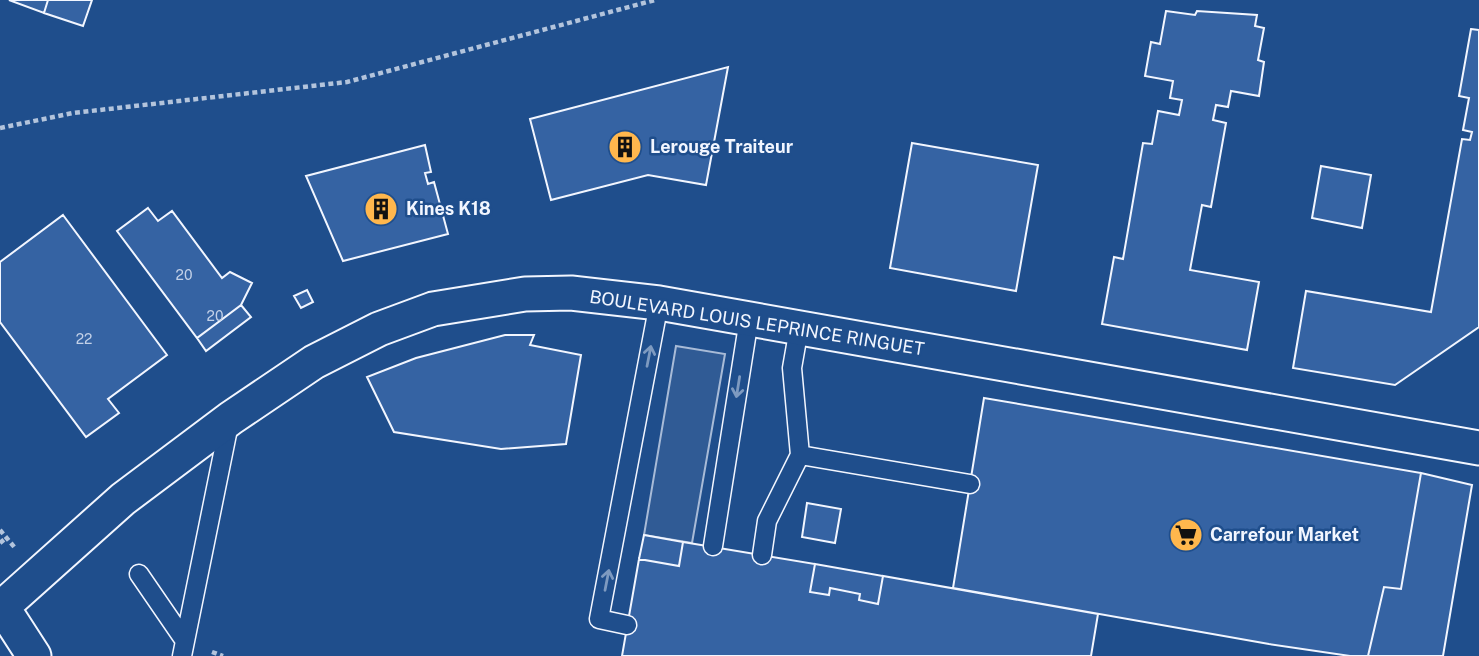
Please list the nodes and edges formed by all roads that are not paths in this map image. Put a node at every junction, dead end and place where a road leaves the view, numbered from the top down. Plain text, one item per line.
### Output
1 (659, 303) junction
2 (749, 319) junction
3 (799, 328) junction
4 (231, 418) junction
5 (1479, 448) edge
6 (800, 456) junction
7 (970, 484) dead end
8 (713, 547) dead end
9 (762, 555) dead end
10 (139, 574) dead end
11 (1, 609) edge
12 (627, 625) dead end
13 (184, 648) edge
14 (34, 656) edge

1 - 2 street, BOULEVARD LOUIS LEPRINCE RINGUET
1 - 4 street, BOULEVARD LOUIS LEPRINCE RINGUET
12 -> 1 lane
2 - 3 street, BOULEVARD LOUIS LEPRINCE RINGUET
2 -> 8 lane
3 - 5 street, BOULEVARD LOUIS LEPRINCE RINGUET
3 - 6 lane
4 - 11 street, BOULEVARD LOUIS LEPRINCE RINGUET
4 - 13 lane
6 - 7 lane
6 - 9 lane
10 - 13 lane
11 - 14 street

